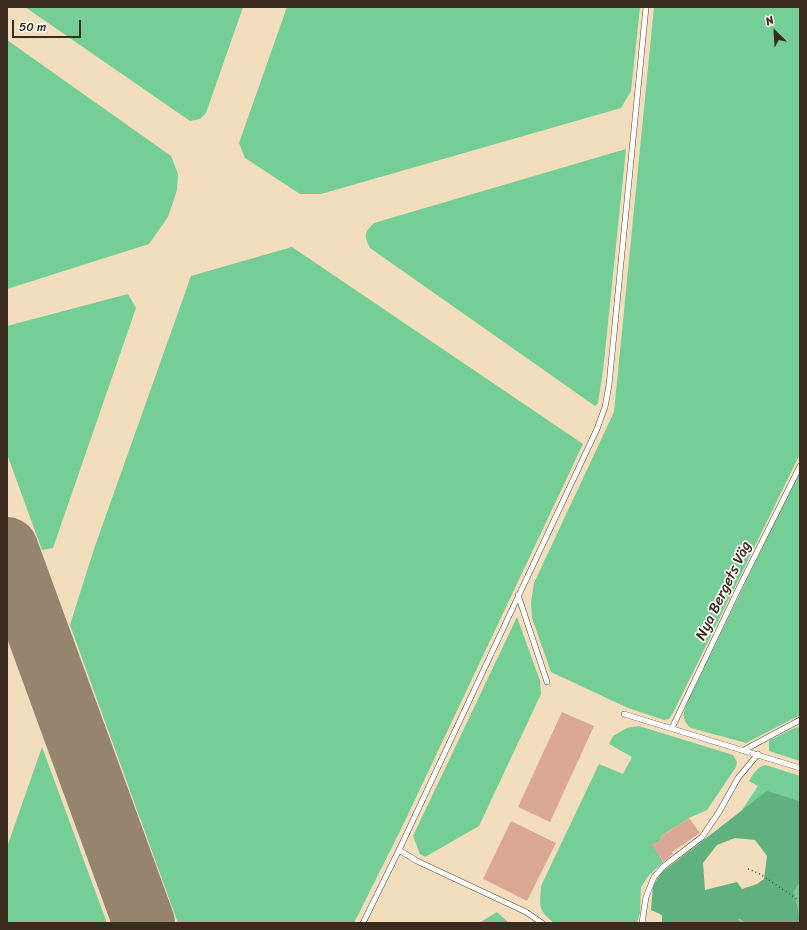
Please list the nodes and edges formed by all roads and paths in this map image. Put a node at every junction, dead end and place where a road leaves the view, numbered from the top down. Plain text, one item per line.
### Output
1 (646, 7) edge
2 (800, 466) edge
3 (518, 595) junction
4 (547, 682) dead end
5 (624, 714) dead end
6 (800, 720) edge
7 (672, 728) junction
8 (744, 750) junction
9 (758, 754) junction
10 (800, 768) edge
11 (399, 850) junction
12 (748, 869) dead end
13 (800, 901) edge
14 (363, 923) edge
15 (542, 923) edge
16 (642, 923) edge

1 - 3 lane
2 - 7 lane, Nya Bergets Väg
3 - 4 lane
3 - 11 lane
5 - 7 lane
6 - 8 lane
7 - 8 lane
8 - 9 lane
9 - 10 lane
9 - 16 lane
11 - 14 lane
11 - 15 lane
12 - 13 path

